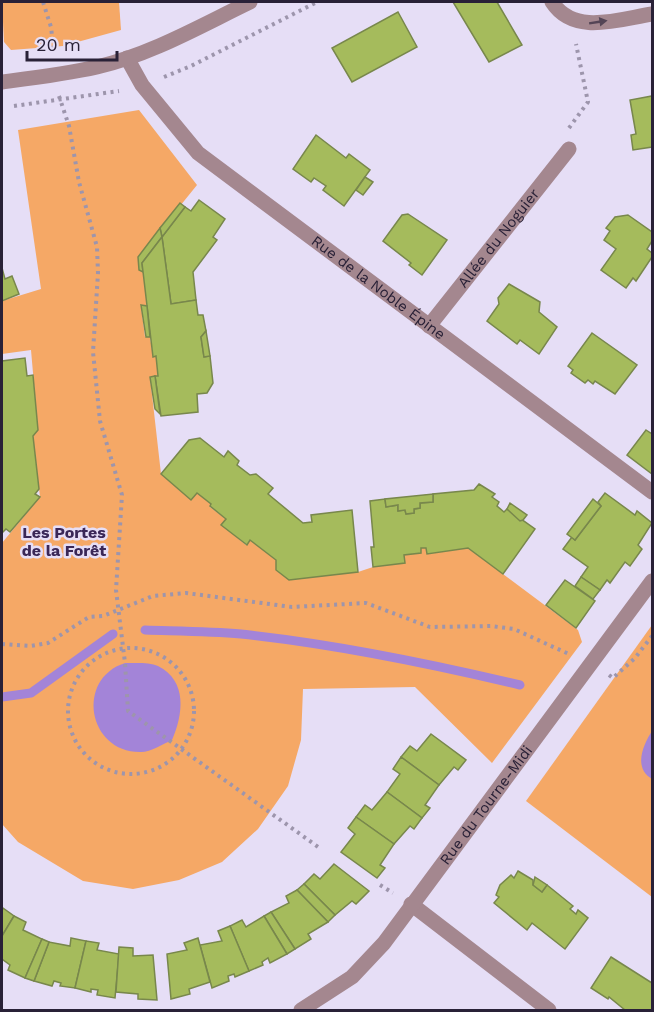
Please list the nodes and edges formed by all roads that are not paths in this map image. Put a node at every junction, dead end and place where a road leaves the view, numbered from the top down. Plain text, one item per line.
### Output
1 (250, 2) edge
2 (552, 2) edge
3 (652, 14) edge
4 (127, 58) junction
5 (2, 82) edge
6 (569, 149) road end
7 (429, 326) junction
8 (652, 492) edge
9 (652, 581) edge
10 (411, 904) junction
11 (301, 1011) edge
12 (549, 1011) edge

1 - 4 street
2 -> 3 street
4 - 5 street
4 - 7 street, Rue de la Noble Épine
6 - 7 street, Allée du Noguier
7 - 8 street, Rue de la Noble Épine
9 - 10 street, Rue du Tourne-Midi
10 - 11 street, Rue du Tourne-Midi
10 - 12 street

